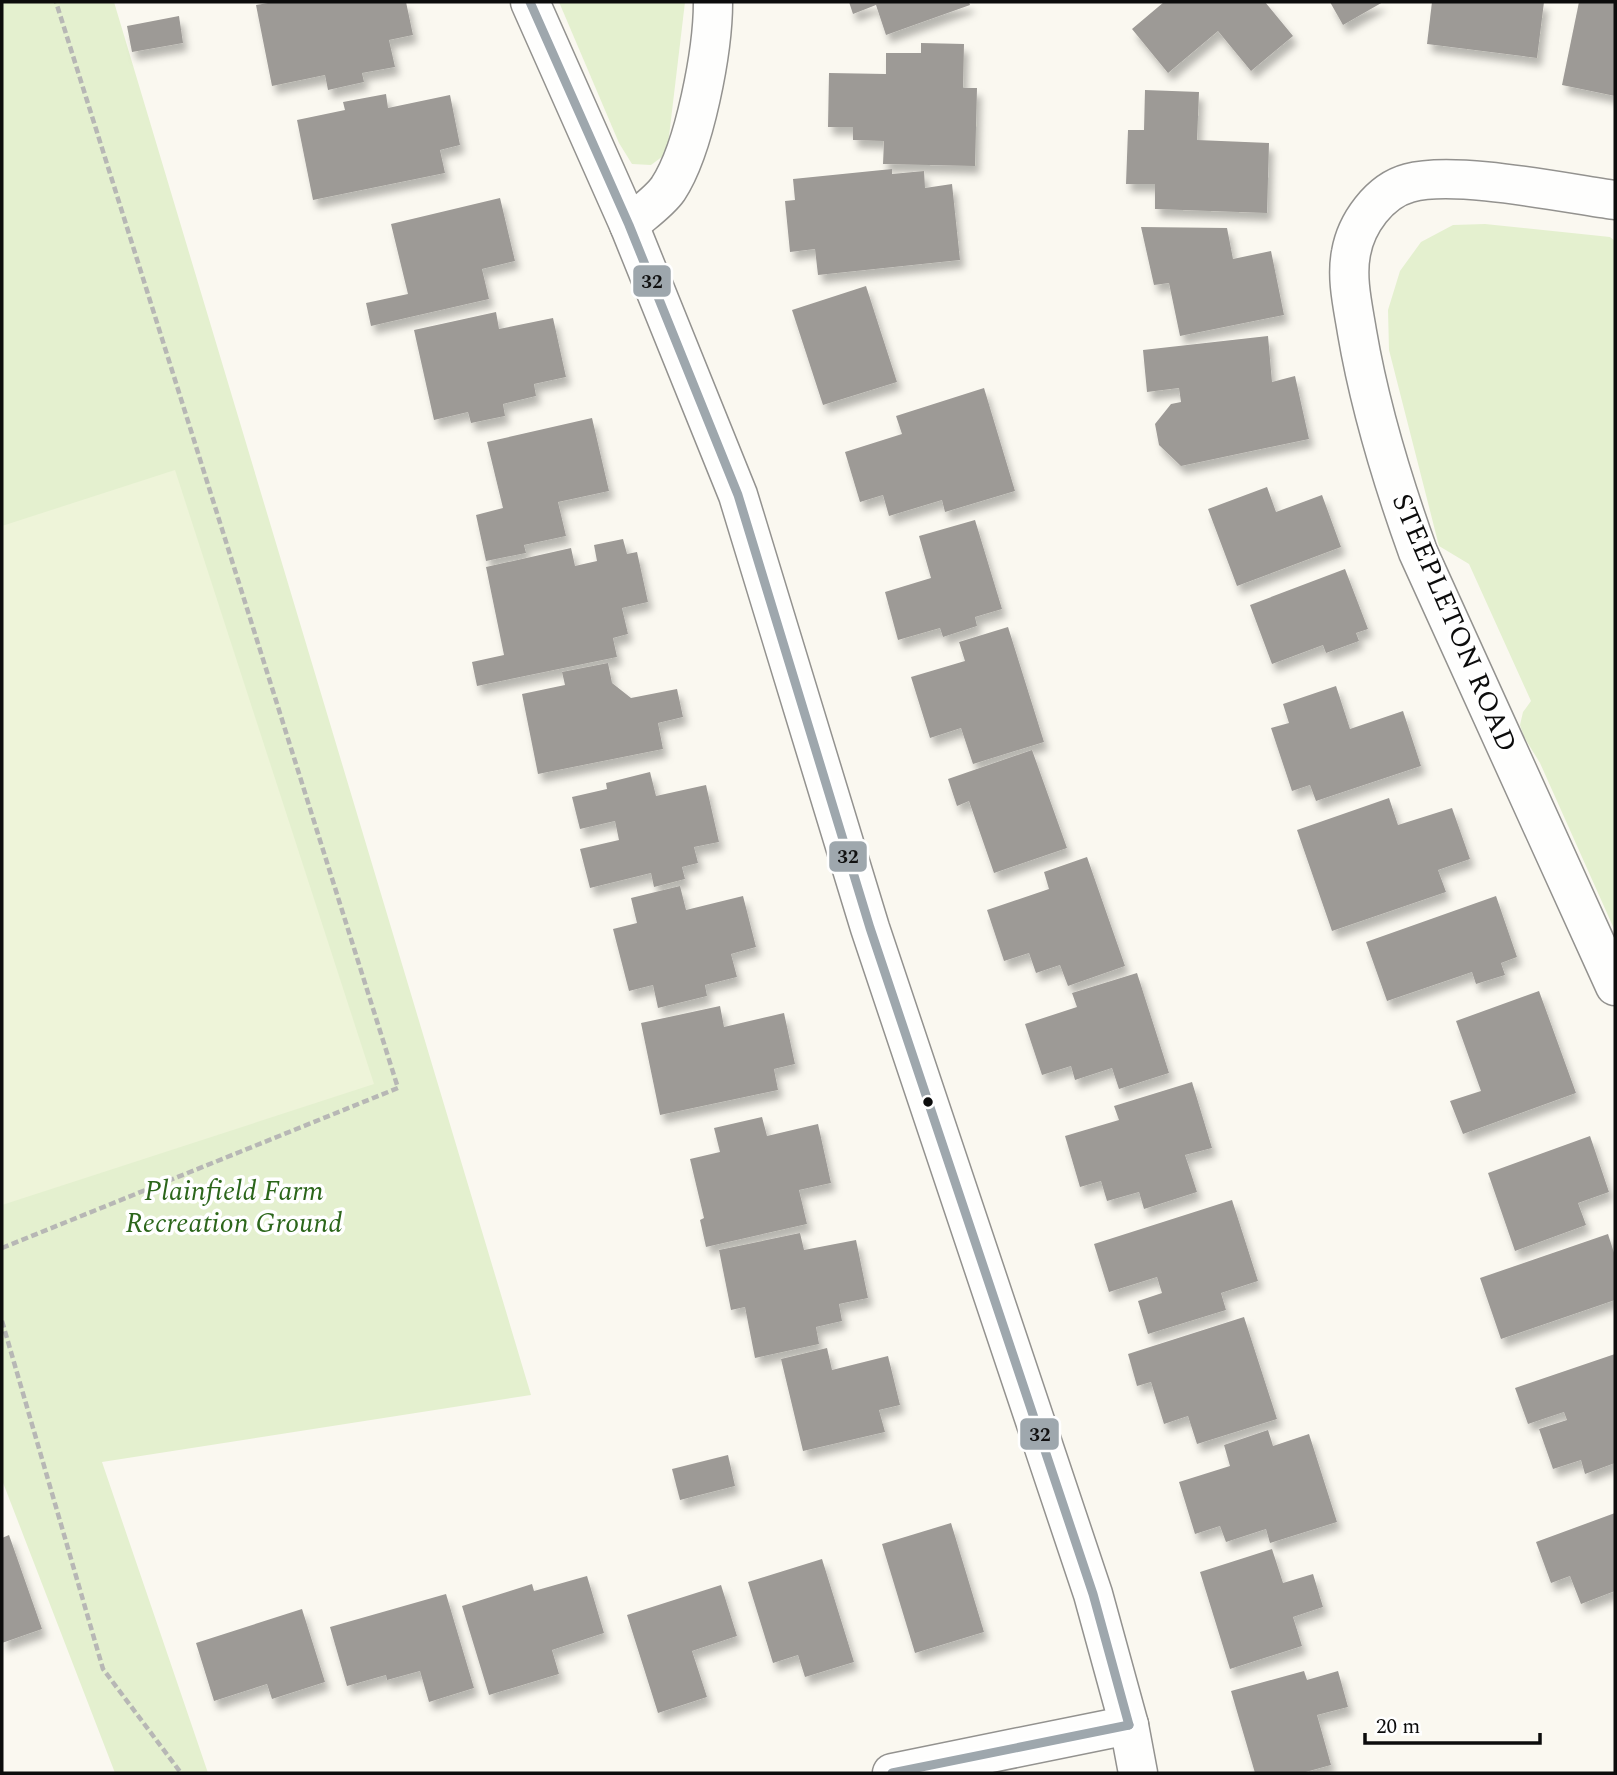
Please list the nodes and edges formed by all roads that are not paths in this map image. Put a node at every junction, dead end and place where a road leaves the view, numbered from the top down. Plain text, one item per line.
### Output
1 (530, 2) edge
2 (713, 2) edge
3 (1615, 200) edge
4 (629, 225) junction
5 (1615, 986) edge
6 (1129, 1725) junction
7 (892, 1773) edge
8 (1138, 1773) edge

1 - 4 street
2 - 4 street
3 - 5 street, STEEPLETON ROAD
4 - 6 street
6 - 7 street
6 - 8 street

